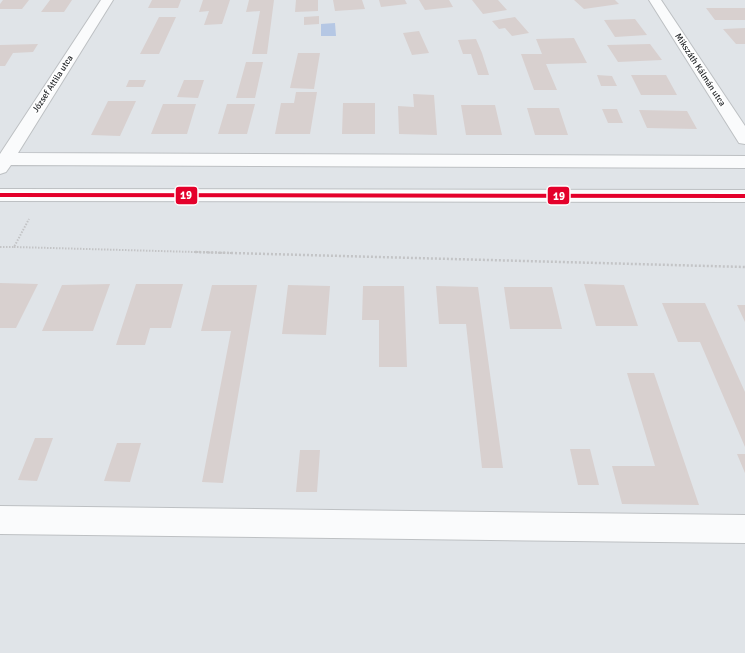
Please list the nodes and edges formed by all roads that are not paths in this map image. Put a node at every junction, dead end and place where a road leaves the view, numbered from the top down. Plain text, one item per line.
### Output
1 (107, 0) edge
2 (656, 0) edge
3 (745, 139) edge
4 (745, 162) edge
5 (2, 163) edge
6 (0, 195) edge
7 (745, 196) edge
8 (0, 520) edge
9 (745, 529) edge

1 - 5 street, József Attila utca
2 - 3 street, Mikszáth Kálmán utca
4 - 5 street
6 - 7 street
8 - 9 street

